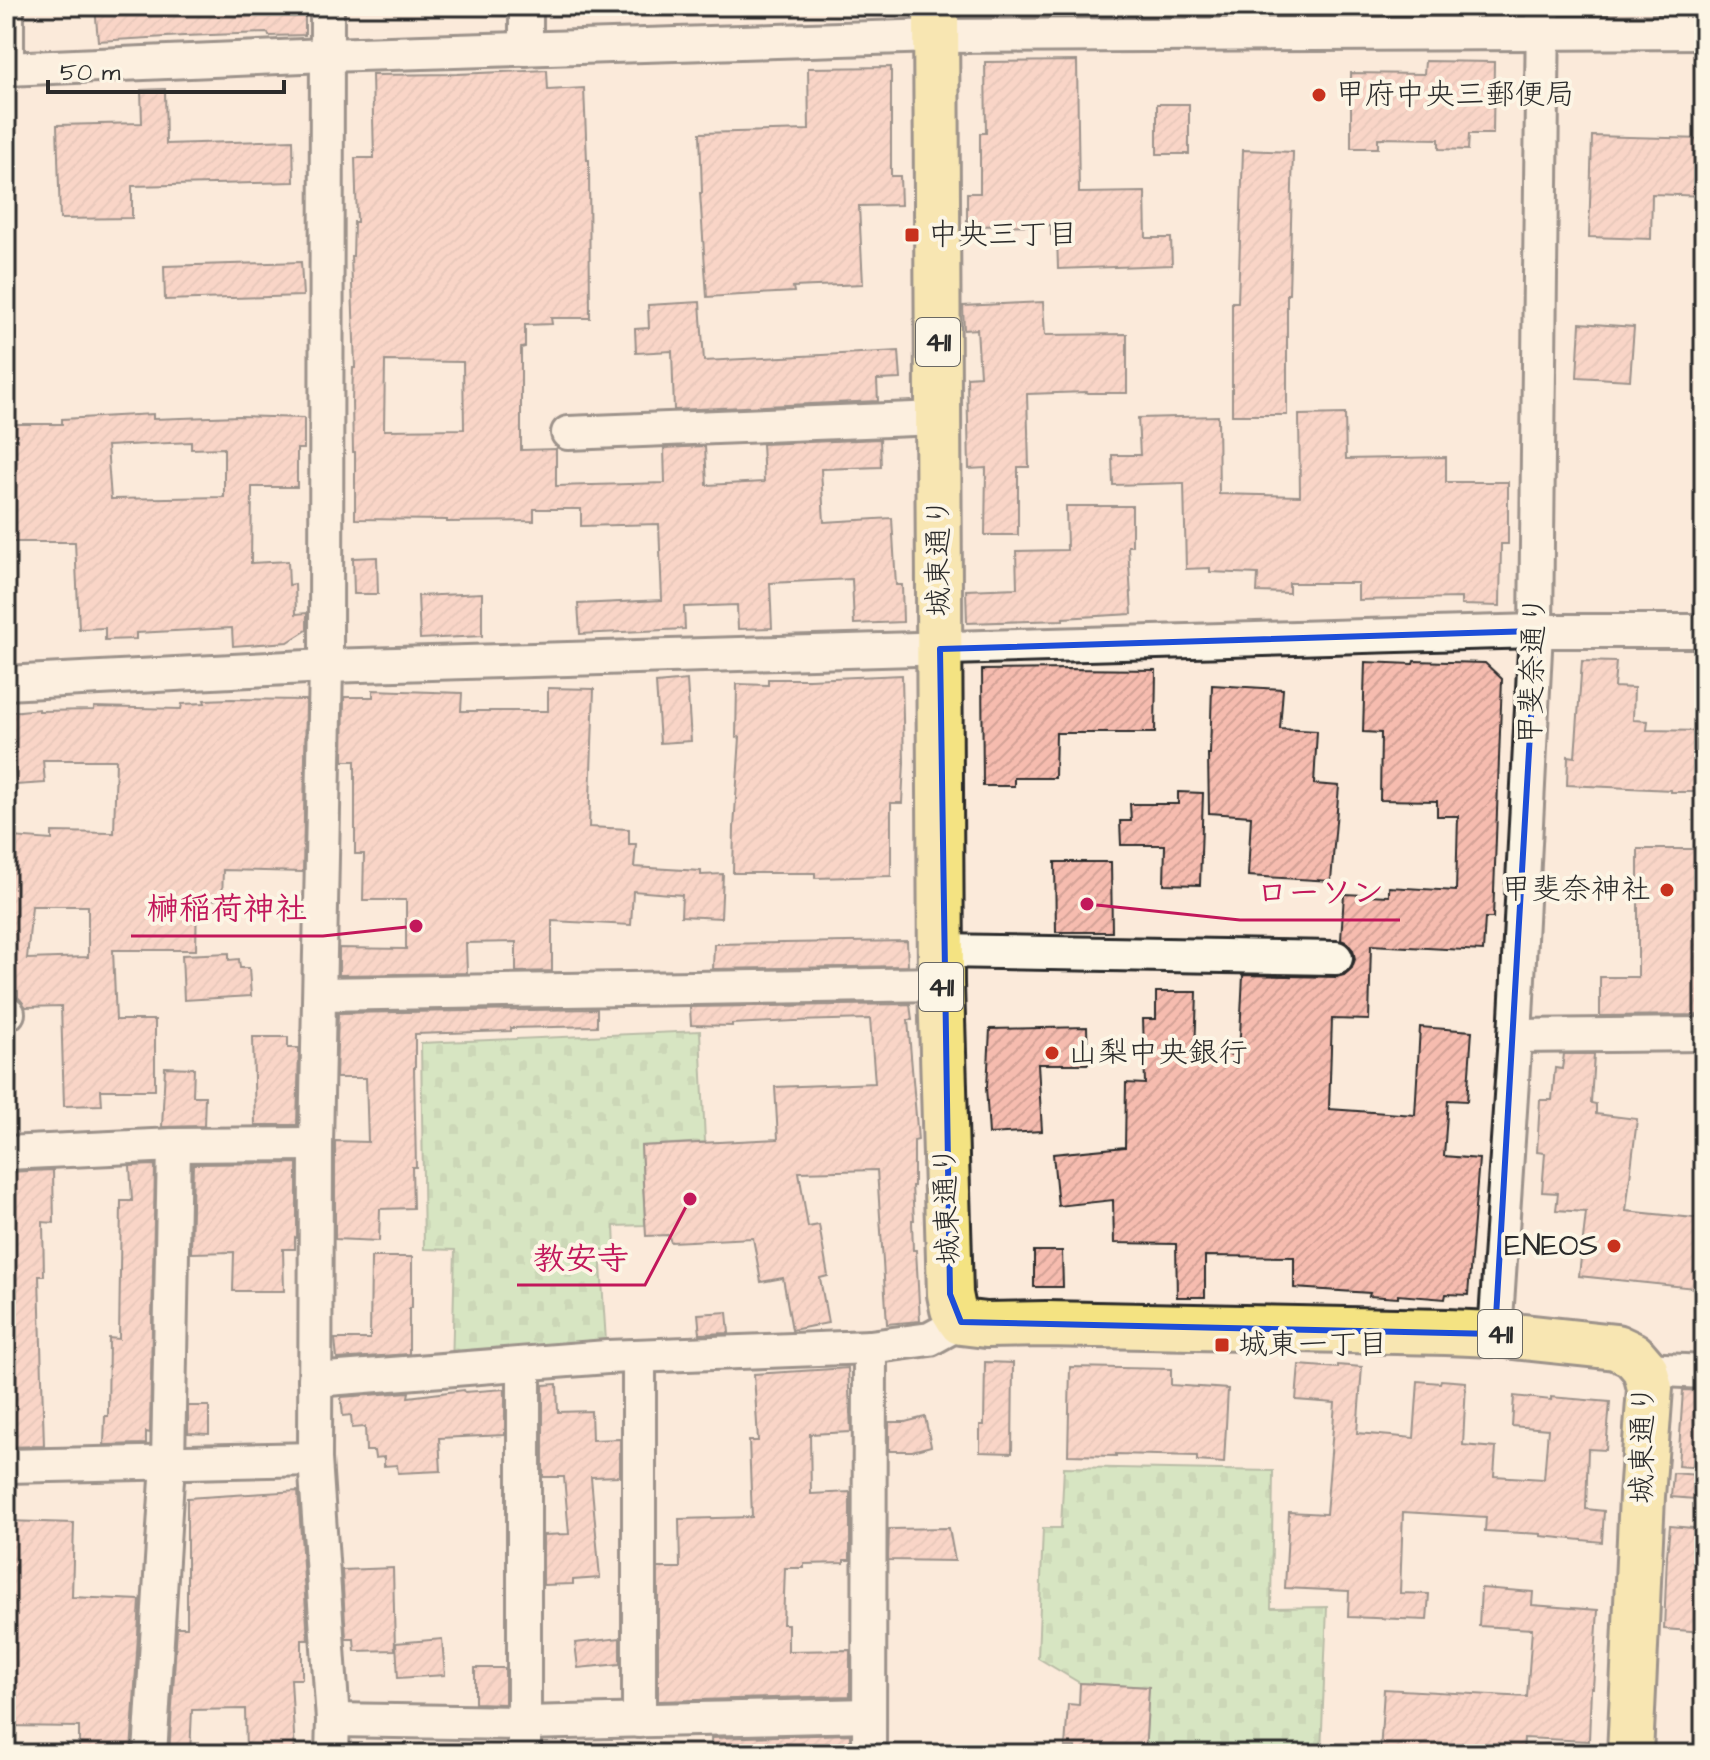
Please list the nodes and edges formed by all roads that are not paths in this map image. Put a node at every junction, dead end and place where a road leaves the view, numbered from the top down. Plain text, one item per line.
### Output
1 (7, 6) edge
2 (327, 6) edge
3 (526, 6) edge
4 (1543, 20) edge
5 (936, 21) edge
6 (1704, 32) edge
7 (526, 49) junction
8 (326, 55) junction
9 (6, 69) edge
10 (938, 418) junction
11 (568, 433) dead end
12 (1536, 631) junction
13 (1704, 631) edge
14 (940, 649) junction
15 (326, 666) junction
16 (6, 683) edge
17 (1336, 958) dead end
18 (941, 967) junction
19 (320, 994) junction
20 (1704, 1034) edge
21 (1515, 1036) junction
22 (316, 1144) junction
23 (174, 1145) junction
24 (6, 1153) edge
25 (961, 1322) junction
26 (1495, 1334) junction
27 (870, 1347) junction
28 (639, 1356) junction
29 (524, 1364) junction
30 (1645, 1369) junction
31 (1704, 1372) edge
32 (315, 1380) junction
33 (315, 1459) junction
34 (168, 1463) junction
35 (6, 1466) edge
36 (869, 1715) junction
37 (333, 1720) junction
38 (639, 1721) junction
39 (524, 1738) edge
40 (150, 1754) edge
41 (332, 1754) edge
42 (869, 1754) edge
43 (1630, 1754) edge

1 - 9 street
2 - 8 street
3 - 7 street
4 - 5 street
4 - 6 street
4 - 12 street, 甲斐奈通り
5 - 7 street
5 - 10 highway, 城東通り / 411
7 - 8 street
8 - 9 street
8 - 15 street
10 - 11 street
10 - 14 highway, 城東通り / 411
12 - 13 street
12 - 14 street
12 - 21 street, 甲斐奈通り
14 - 15 street
14 - 18 highway, 城東通り / 411
15 - 16 street
15 - 19 street
17 - 18 street
18 - 19 street
18 - 25 highway, 城東通り / 411
19 - 22 street
20 - 21 street
21 - 26 street, 甲斐奈通り
22 - 23 street
22 - 32 street
23 - 24 street
23 - 34 street
25 - 26 highway, 城東通り / 411
25 - 27 street
26 - 30 highway, 城東通り / 411
27 - 28 street
27 - 36 street
28 - 29 street
28 - 38 street
29 - 32 street
29 - 39 street
30 - 31 street
30 - 43 highway, 城東通り
32 - 33 street
33 - 34 street
33 - 37 street
34 - 35 street
34 - 40 street
36 - 38 street
36 - 42 street
37 - 39 street
37 - 41 street
38 - 39 street

